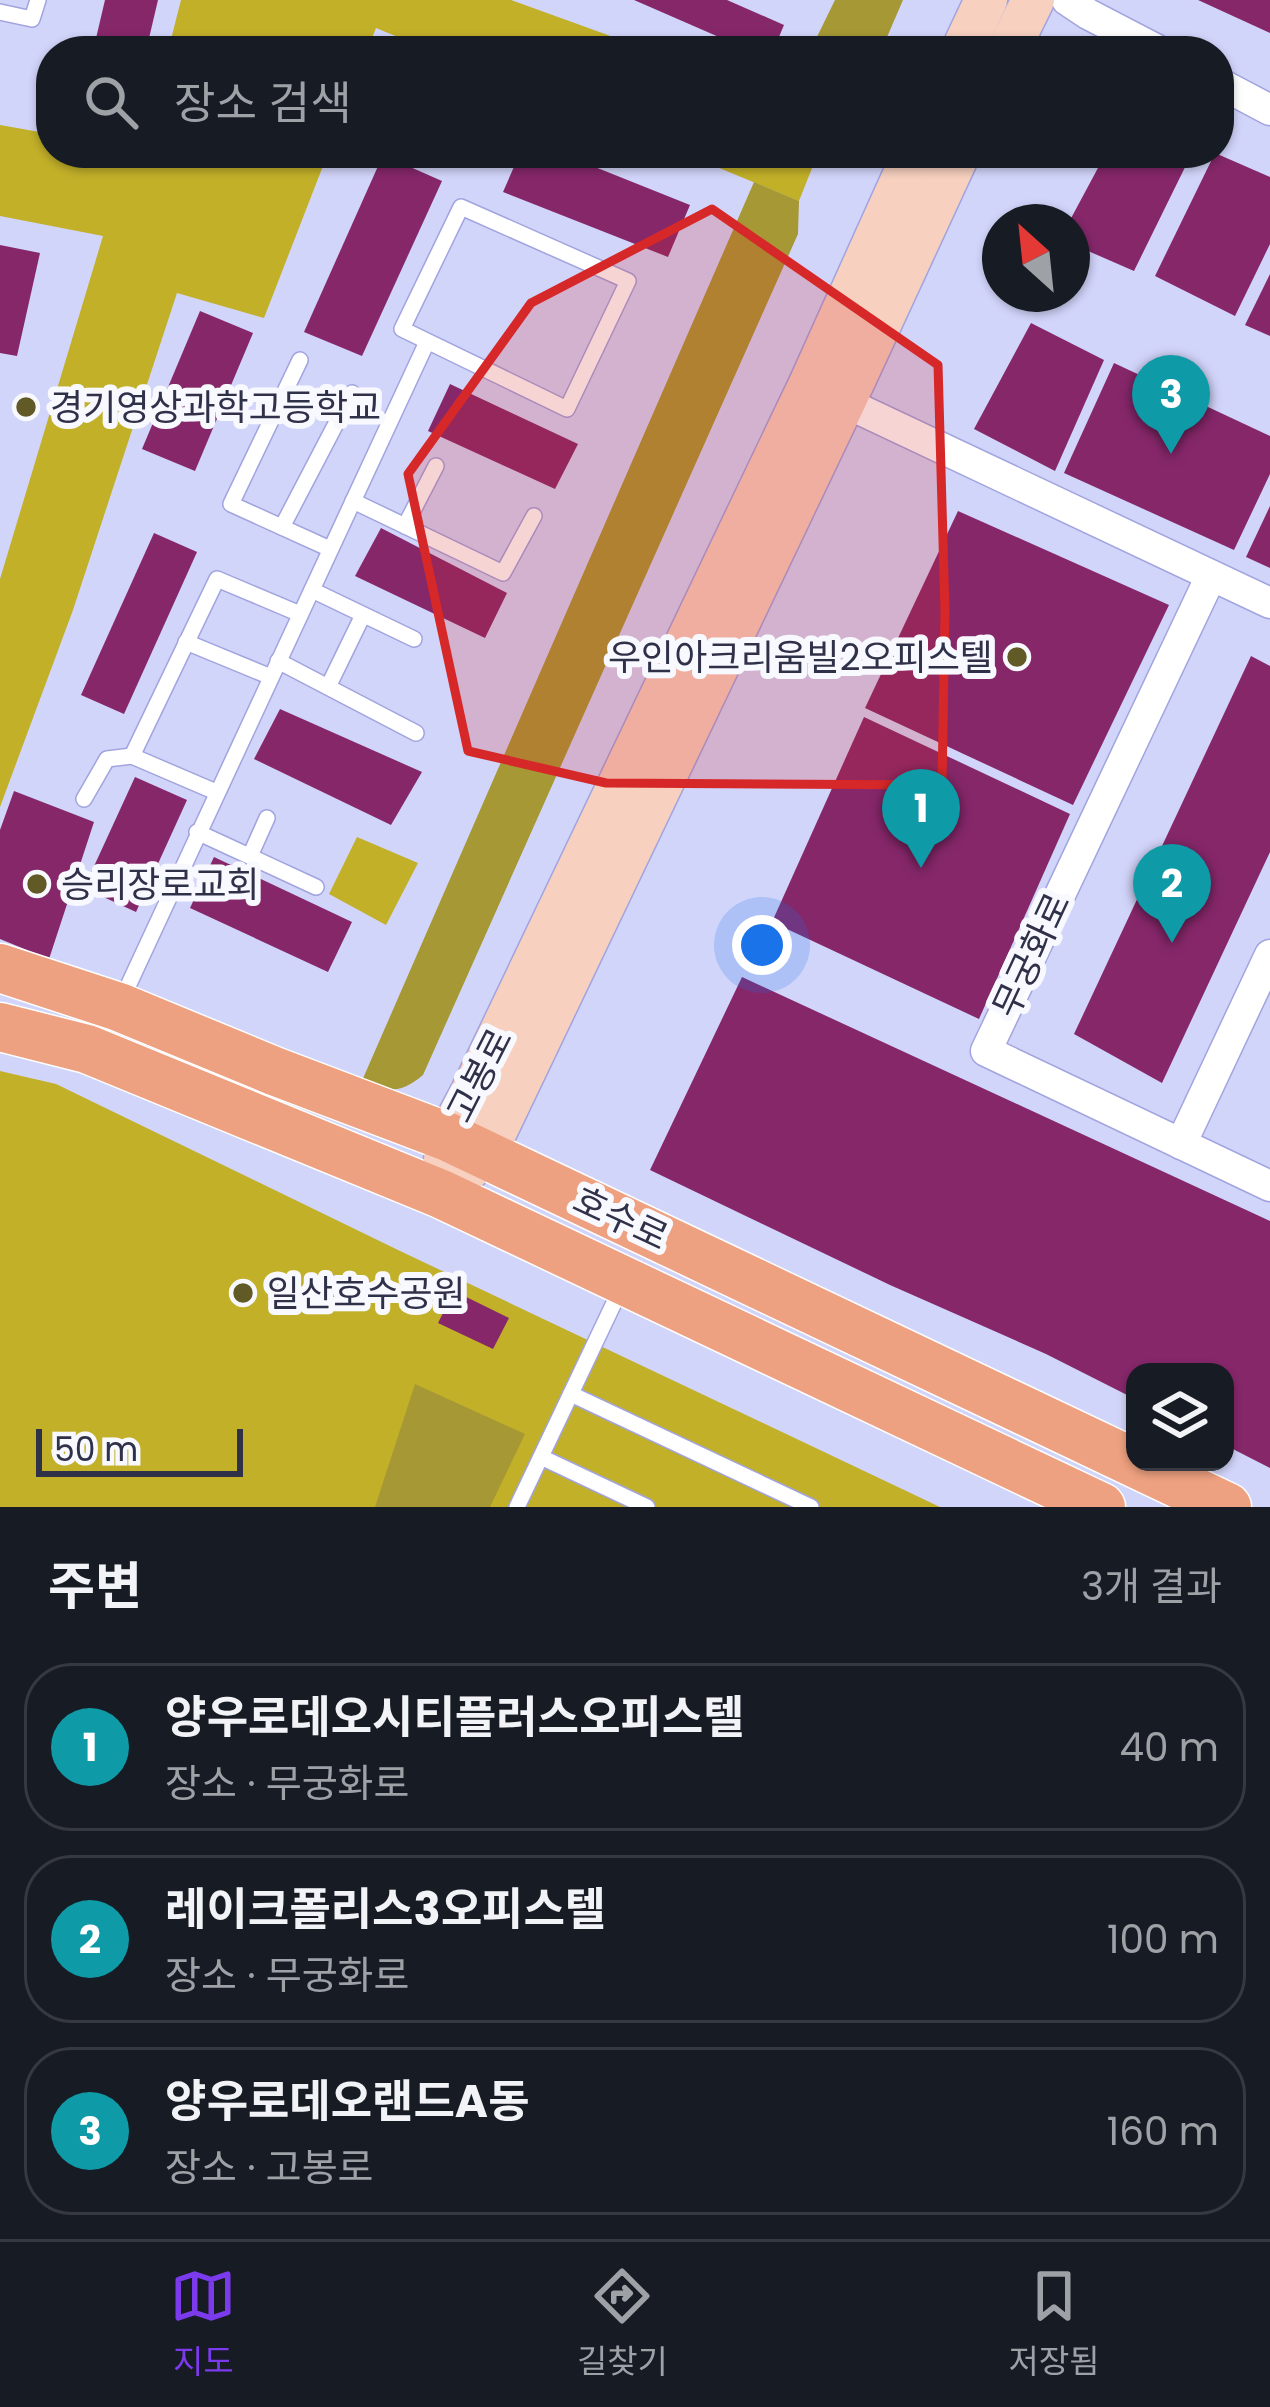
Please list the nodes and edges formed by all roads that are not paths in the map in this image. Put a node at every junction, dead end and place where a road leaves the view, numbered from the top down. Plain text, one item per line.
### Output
1 (38, 0) edge
2 (986, 0) edge
3 (1033, 0) edge
4 (1067, 0) edge
5 (0, 12) edge
6 (969, 36) edge
7 (1015, 36) edge
8 (1130, 36) edge
9 (1234, 91) edge
10 (1270, 110) edge
11 (907, 168) edge
12 (952, 168) edge
13 (428, 342) junction
14 (300, 361) dead end
15 (352, 393) dead end
16 (844, 402) junction
17 (436, 466) dead end
18 (353, 501) junction
19 (534, 516) dead end
20 (405, 526) junction
21 (282, 527) junction
22 (331, 549) junction
23 (1211, 575) junction
24 (311, 590) junction
25 (1270, 603) edge
26 (300, 614) junction
27 (363, 615) junction
28 (414, 639) dead end
29 (186, 642) junction
30 (274, 669) junction
31 (328, 687) junction
32 (416, 734) dead end
33 (132, 756) junction
34 (216, 792) junction
35 (84, 799) dead end
36 (267, 818) dead end
37 (197, 832) junction
38 (250, 856) junction
39 (316, 886) dead end
40 (1270, 955) edge
41 (0, 968) edge
42 (119, 1007) junction
43 (0, 1027) edge
44 (1181, 1144) junction
45 (466, 1145) junction
46 (1270, 1186) edge
47 (441, 1194) junction
48 (624, 1281) junction
49 (571, 1394) junction
50 (541, 1457) junction
51 (518, 1507) edge
52 (647, 1507) edge
53 (811, 1507) edge
54 (1101, 1507) edge
55 (1227, 1507) edge

1 - 5 lane
2 - 6 main road
3 - 7 main road
4 - 8 street
9 - 10 street
11 - 45 main road, 고봉로
12 - 16 main road, 고봉로
13 - 13 lane
13 - 18 lane
14 - 21 lane
15 - 21 lane
16 - 23 street
16 - 45 main road, 고봉로
17 - 20 lane
18 - 20 lane
18 - 22 lane
19 - 20 lane
21 - 22 lane
22 - 24 lane
23 - 25 street
23 - 44 street, 무궁화로
24 - 26 lane
24 - 27 lane
26 - 29 lane
26 - 30 lane
27 - 28 lane
27 - 31 lane
29 - 30 lane
29 - 33 lane
30 - 31 lane
30 - 34 lane
31 - 32 lane
33 - 34 lane
33 - 35 lane
34 - 37 lane
36 - 38 lane
37 - 38 lane
37 - 42 lane
38 - 39 lane
40 - 44 street
41 - 42 main road, 호수로
42 - 45 main road, 호수로
43 - 47 main road, 호수로
44 - 46 street, 무궁화로
45 - 47 main road, 고봉로
45 - 55 main road, 호수로
47 - 48 main road, 호수로
48 - 49 lane
48 - 54 main road, 호수로
49 - 50 lane
49 - 53 lane
50 - 51 lane
50 - 52 lane

